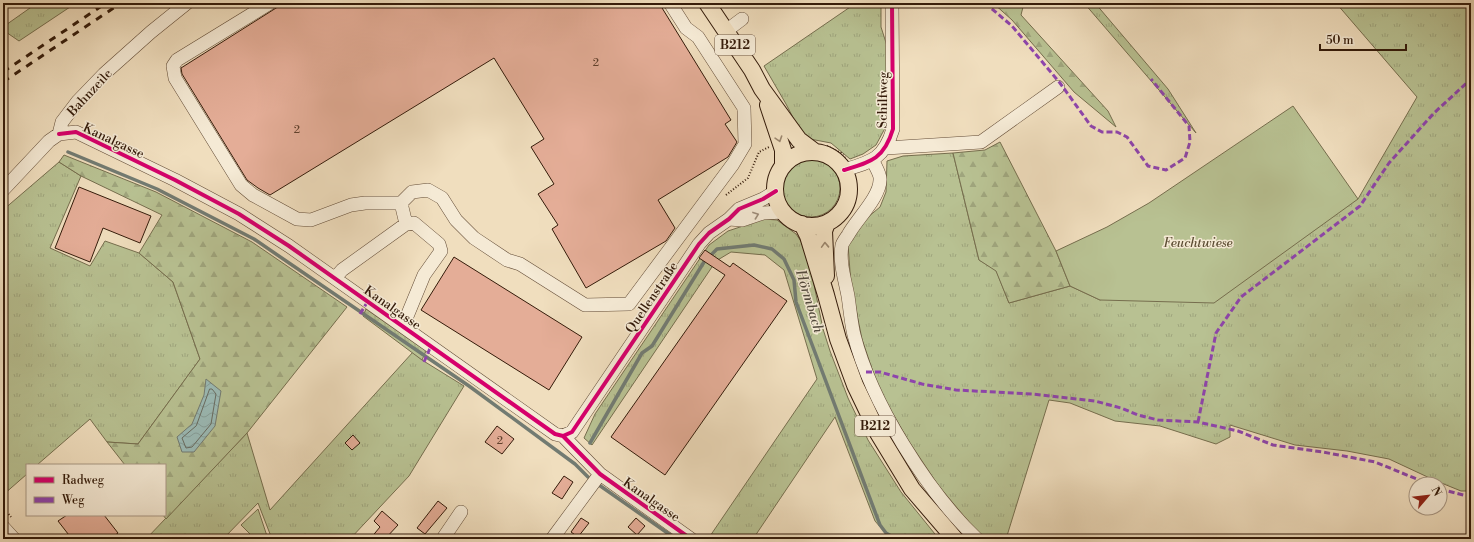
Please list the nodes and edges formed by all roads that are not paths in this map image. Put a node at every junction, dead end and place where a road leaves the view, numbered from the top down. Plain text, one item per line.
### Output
1 (187, 3) edge
2 (270, 3) edge
3 (670, 3) edge
4 (707, 3) edge
5 (892, 3) edge
6 (742, 19) dead end
7 (726, 31) junction
8 (1058, 87) dead end
9 (762, 88) junction
10 (59, 134) junction
11 (819, 148) junction
12 (886, 148) junction
13 (873, 161) junction
14 (783, 166) junction
15 (847, 166) junction
16 (3, 190) edge
17 (776, 191) junction
18 (401, 203) junction
19 (784, 212) junction
20 (729, 220) junction
21 (827, 223) junction
22 (406, 224) junction
23 (802, 224) junction
24 (335, 278) junction
25 (826, 295) junction
26 (402, 326) junction
27 (563, 436) junction
28 (600, 474) junction
29 (461, 512) dead end
30 (3, 526) edge
31 (444, 538) edge
32 (14, 539) edge
33 (552, 539) edge
34 (691, 539) edge
35 (955, 539) edge
36 (977, 539) edge

1 - 10 street, Bahnzeile
2 - 18 street
3 - 18 street
4 - 7 main road, B212
5 - 12 street, Schilfweg
6 - 7 street
7 - 9 main road, B212
8 - 12 street
9 - 11 main road, B212
9 -> 14 main road, B212
10 - 16 street, Bahnzeile
10 - 24 street, Kanalgasse
11 - 14 main road
11 - 15 main road, B212
12 - 13 street, Schilfweg
13 - 15 street, Schilfweg
13 - 36 street
14 - 17 main road, B212
15 - 21 main road
17 - 19 main road
17 - 20 street, Quellenstraße
18 - 22 street
20 -> 19 street, Quellenstraße
19 - 23 main road
20 - 27 street, Quellenstraße
21 - 23 main road
25 -> 21 main road, B212
22 - 24 street
22 - 26 street
23 - 25 main road, B212
24 - 26 street, Kanalgasse
25 - 35 main road, B212
26 - 27 street, Kanalgasse
27 - 28 street, Kanalgasse
28 - 33 street
28 - 34 street, Kanalgasse
29 - 31 street
30 - 32 street

